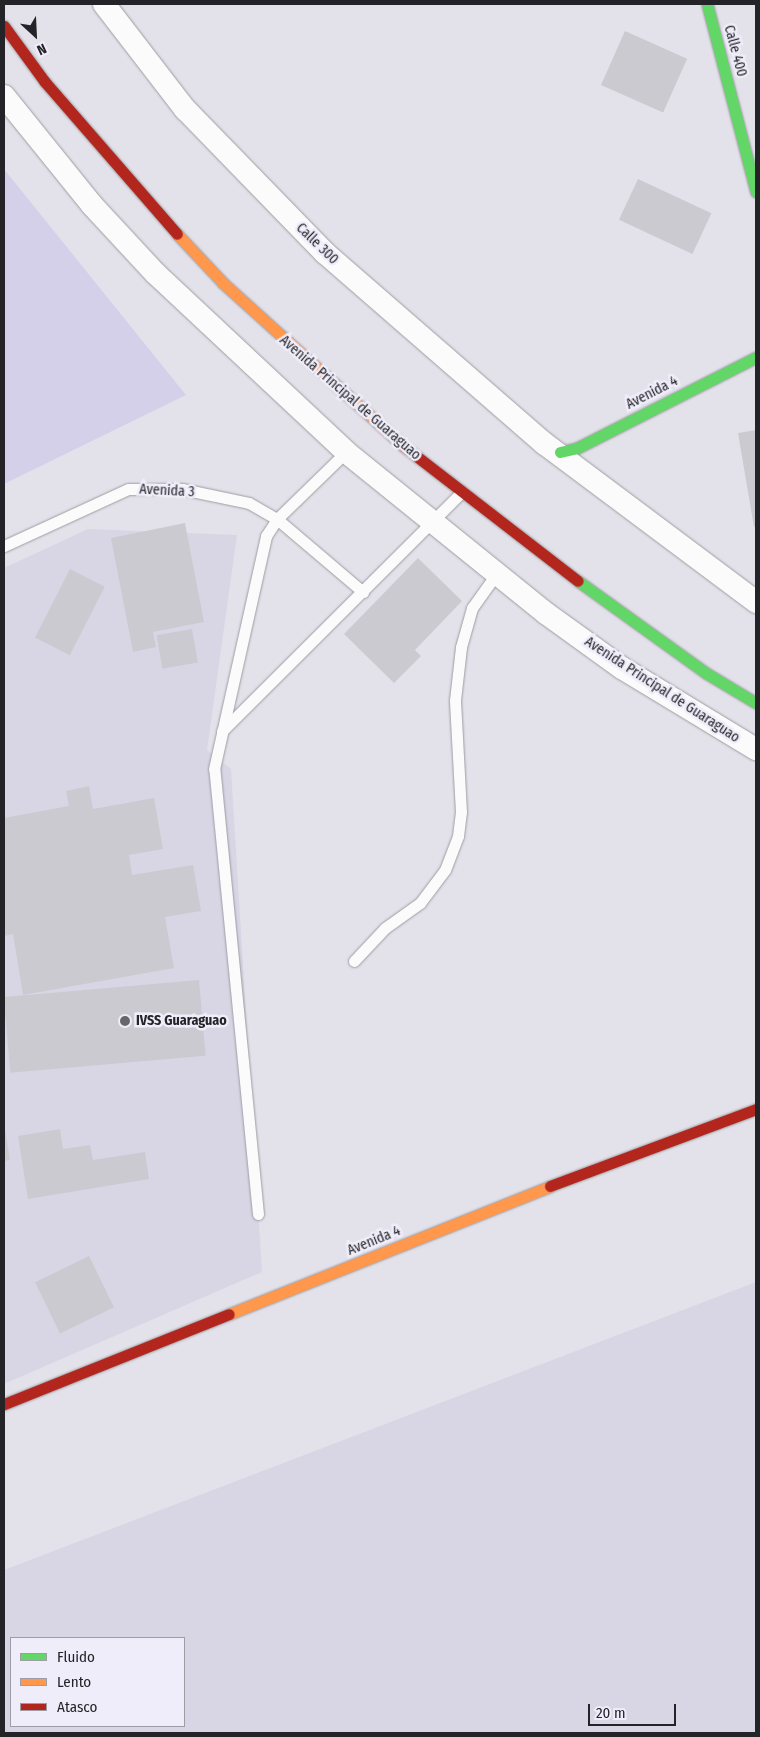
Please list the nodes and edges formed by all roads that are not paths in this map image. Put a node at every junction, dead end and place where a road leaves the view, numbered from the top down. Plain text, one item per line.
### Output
1 (104, 4) edge
2 (707, 4) edge
3 (4, 26) edge
4 (4, 96) edge
5 (756, 192) edge
6 (756, 357) edge
7 (346, 452) junction
8 (560, 452) junction
9 (462, 492) junction
10 (277, 519) junction
11 (434, 523) junction
12 (4, 546) edge
13 (497, 573) junction
14 (363, 592) junction
15 (756, 602) edge
16 (756, 703) edge
17 (222, 731) junction
18 (756, 749) edge
19 (354, 962) dead end
20 (756, 1109) edge
21 (258, 1214) dead end
22 (4, 1404) edge

1 - 8 street, Calle 300
2 - 5 street, Calle 400
3 - 9 street, Avenida Principal de Guaraguao
4 - 7 street, Avenida Principal de Guaraguao
6 - 8 street, Avenida 4
7 - 10 lane
7 - 11 street, Avenida Principal de Guaraguao
8 - 15 street, Calle 300
9 - 11 lane
9 - 16 street, Avenida Principal de Guaraguao
10 - 12 lane, Avenida 3
10 - 14 lane, Avenida 3
10 - 17 lane
11 - 13 street, Avenida Principal de Guaraguao
11 - 14 lane
13 - 18 street, Avenida Principal de Guaraguao
13 - 19 lane
14 - 17 lane
17 - 21 lane
20 - 22 street, Avenida 4

